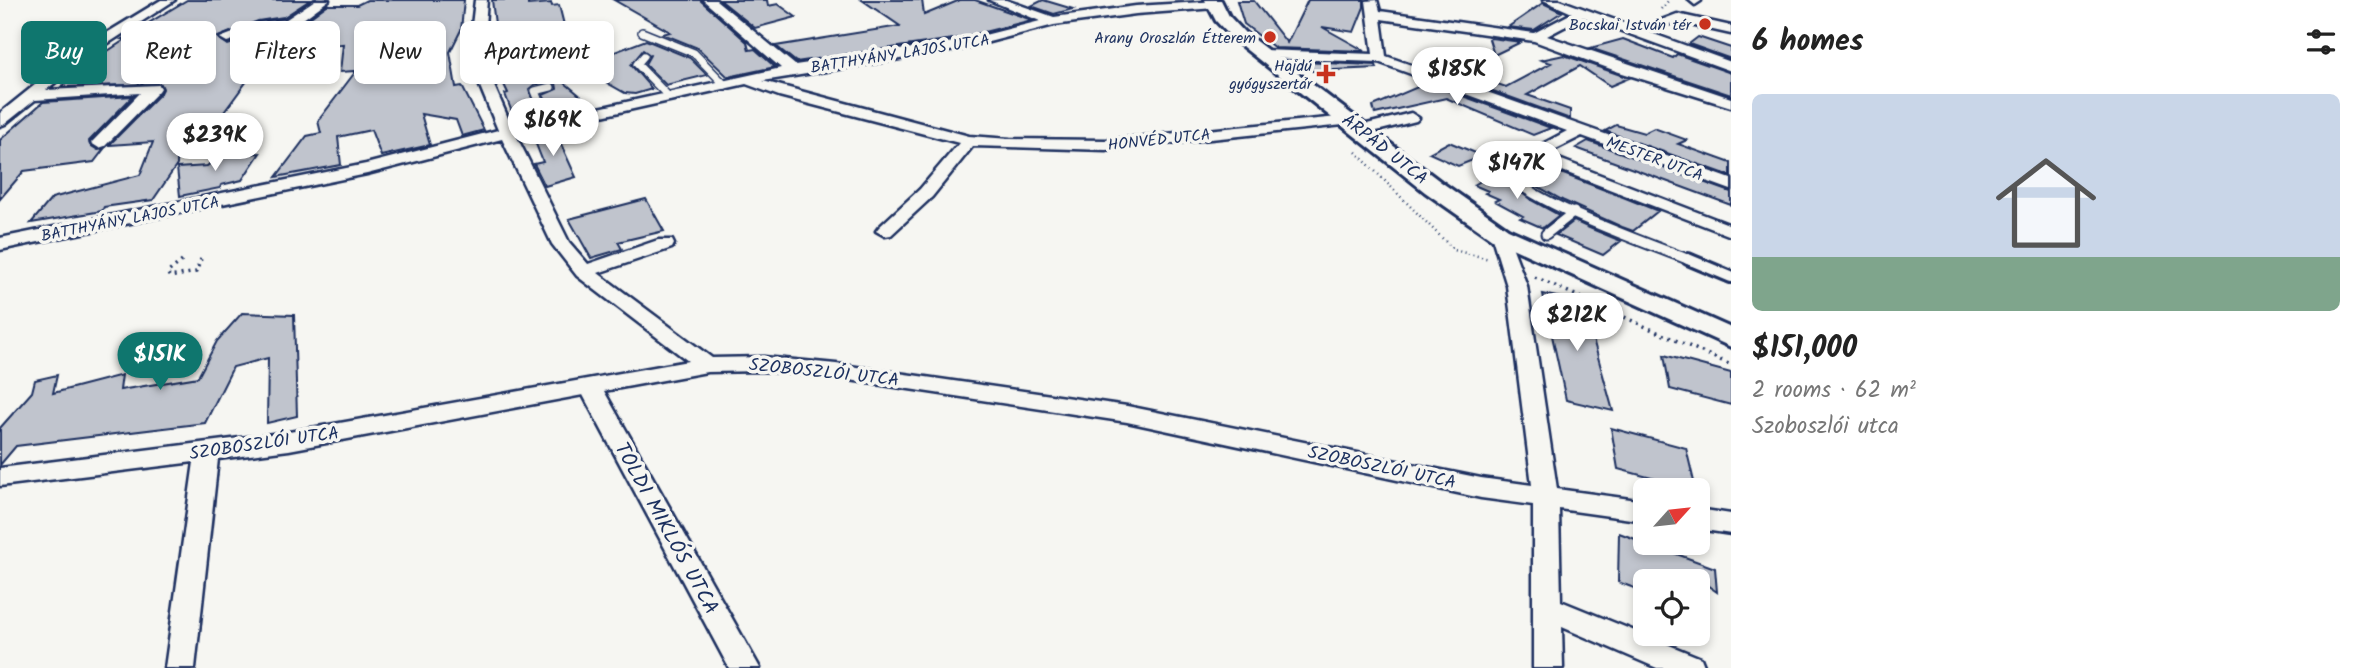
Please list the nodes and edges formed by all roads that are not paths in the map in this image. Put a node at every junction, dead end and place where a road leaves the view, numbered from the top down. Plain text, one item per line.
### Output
1 (169, 0) edge
2 (323, 0) edge
3 (709, 0) edge
4 (995, 0) edge
5 (1549, 0) edge
6 (1214, 2) edge
7 (1373, 7) edge
8 (474, 11) edge
9 (1582, 12) junction
10 (1054, 21) junction
11 (1662, 22) dead end
12 (1731, 30) edge
13 (642, 32) dead end
14 (1536, 37) junction
15 (227, 38) dead end
16 (1263, 54) junction
17 (644, 56) dead end
18 (1380, 58) junction
19 (1731, 67) edge
20 (792, 70) junction
21 (747, 80) junction
22 (725, 85) junction
23 (551, 87) dead end
24 (28, 96) junction
25 (668, 97) junction
26 (1731, 103) edge
27 (1411, 118) dead end
28 (0, 121) edge
29 (548, 123) junction
30 (1355, 125) junction
31 (1580, 131) junction
32 (507, 132) junction
33 (969, 141) junction
34 (99, 143) dead end
35 (1531, 154) junction
36 (1731, 185) edge
37 (1574, 212) junction
38 (886, 231) dead end
39 (1731, 231) edge
40 (1546, 233) dead end
41 (1500, 234) junction
42 (0, 244) edge
43 (665, 244) dead end
44 (584, 272) junction
45 (1731, 277) edge
46 (1731, 338) edge
47 (707, 365) junction
48 (591, 387) junction
49 (207, 452) junction
50 (0, 477) edge
51 (1546, 497) junction
52 (1633, 509) edge
53 (1710, 521) edge
54 (1731, 524) edge
55 (1547, 608) junction
56 (180, 668) edge
57 (745, 668) edge
58 (1548, 668) edge
59 (1690, 668) edge

1 - 24 street
2 - 15 street
3 - 20 street, BATTHYÁNY LAJOS UTCA
4 - 10 street
5 - 9 street
6 - 10 street, BATTHYÁNY LAJOS UTCA
6 - 16 street, ÁRPÁD UTCA
7 - 14 street
7 - 18 street
8 - 32 street
9 - 14 street
9 - 19 street
10 - 20 street, BATTHYÁNY LAJOS UTCA
11 - 12 street
13 - 22 lane
14 - 26 street
16 - 18 street, MESTER UTCA
16 - 30 street, ÁRPÁD UTCA
17 - 25 lane
18 - 31 street, MESTER UTCA
20 - 21 street, BATTHYÁNY LAJOS UTCA
21 - 22 street, BATTHYÁNY LAJOS UTCA
21 - 33 street, HONVÉD UTCA
22 - 25 street, BATTHYÁNY LAJOS UTCA
23 - 29 lane
24 - 28 street
24 - 34 street
25 - 29 street, BATTHYÁNY LAJOS UTCA
27 - 30 street, HONVÉD UTCA
29 - 32 street, BATTHYÁNY LAJOS UTCA
30 - 33 street, HONVÉD UTCA
30 - 41 street, ÁRPÁD UTCA
31 - 35 street
31 - 36 street, MESTER UTCA
32 - 42 street, BATTHYÁNY LAJOS UTCA
32 - 44 street
33 - 38 street
35 - 37 lane
35 - 39 street
37 - 40 lane
37 - 45 lane
41 - 46 street, ÁRPÁD UTCA
41 - 51 street
43 - 44 street
44 - 47 street
47 - 48 street, SZOBOSZLÓI UTCA
47 - 51 street, SZOBOSZLÓI UTCA
48 - 49 street, SZOBOSZLÓI UTCA
48 - 57 street, TOLDI MIKLÓS UTCA
49 - 50 street, SZOBOSZLÓI UTCA
49 - 56 street
51 - 52 street, SZOBOSZLÓI UTCA
51 - 55 street
53 - 54 street
55 - 58 street
55 - 59 street

